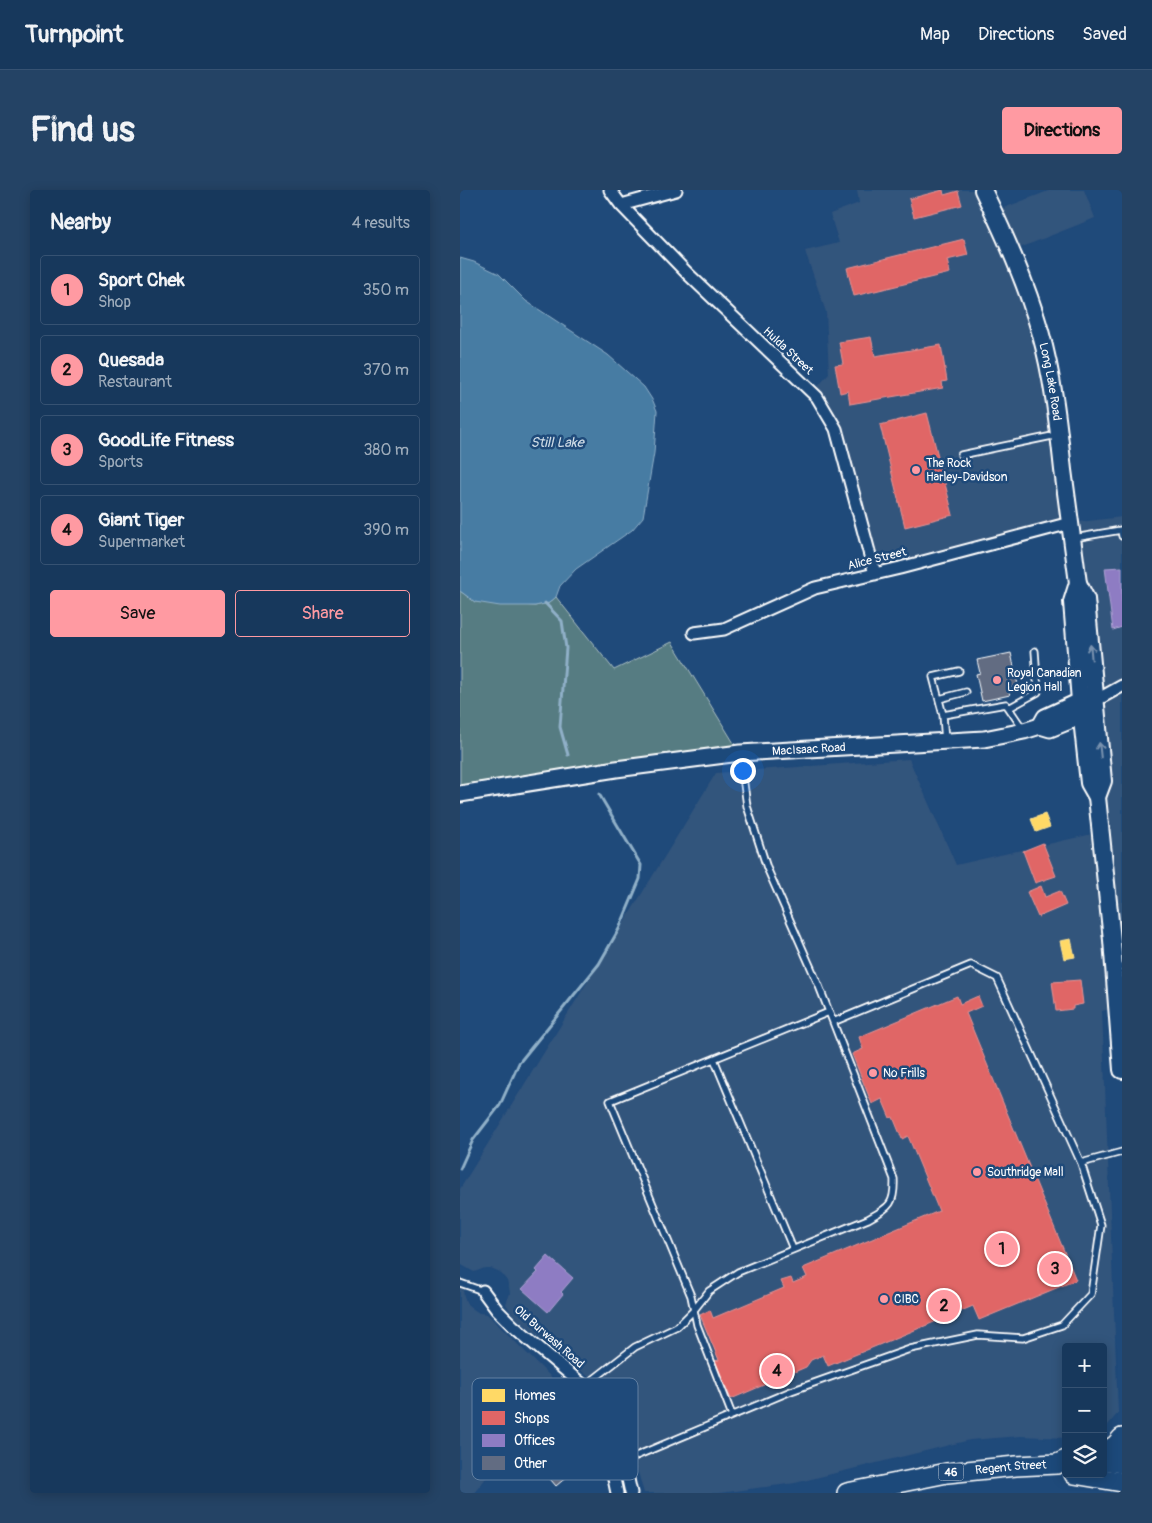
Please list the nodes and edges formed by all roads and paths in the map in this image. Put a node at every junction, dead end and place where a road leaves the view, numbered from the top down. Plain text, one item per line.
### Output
1 (610, 190) edge
2 (676, 190) edge
3 (983, 190) edge
4 (621, 205) junction
5 (1059, 434) junction
6 (961, 455) dead end
7 (1071, 531) junction
8 (1122, 536) edge
9 (875, 574) junction
10 (694, 633) dead end
11 (1035, 651) dead end
12 (959, 671) dead end
13 (1122, 686) edge
14 (966, 692) dead end
15 (939, 699) junction
16 (1086, 706) junction
17 (1009, 708) junction
18 (943, 715) junction
19 (1024, 731) junction
20 (945, 741) junction
21 (740, 753) junction
22 (460, 794) edge
23 (829, 1012) junction
24 (832, 1022) junction
25 (714, 1059) junction
26 (1122, 1070) edge
27 (1122, 1152) edge
28 (1081, 1162) junction
29 (793, 1249) junction
30 (460, 1283) edge
31 (483, 1291) joint
32 (694, 1310) junction
33 (575, 1378) edge
34 (595, 1378) edge
35 (732, 1416) junction
36 (1122, 1438) edge
37 (1107, 1451) edge
38 (638, 1455) edge
39 (1107, 1461) edge
40 (1122, 1463) edge
41 (1062, 1465) edge
42 (1098, 1478) edge
43 (614, 1480) edge
44 (628, 1480) edge
45 (1122, 1482) edge
46 (617, 1493) edge
47 (631, 1493) edge
48 (847, 1493) edge

1 - 4 street, Hulda Street
2 - 4 street
3 - 5 main road, Long Lake Road
4 - 9 street, Hulda Street
5 - 6 lane
5 - 7 main road, Long Lake Road
7 - 8 lane
7 - 9 street, Alice Street
7 - 16 main road, Long Lake Road
9 - 10 street, Alice Street
11 - 17 lane
12 - 15 lane
13 - 16 street
14 - 15 lane
15 - 18 lane
16 - 19 street, MacIsaac Road
16 - 26 main road, Long Lake Road
17 - 18 lane
17 - 19 lane
18 - 20 lane
19 - 20 street, MacIsaac Road
20 - 21 street, MacIsaac Road
21 - 22 street, MacIsaac Road
21 - 23 lane
23 - 24 lane
23 - 25 lane
24 - 28 lane
24 - 29 lane
25 - 29 lane
25 - 32 lane
27 - 28 lane
28 - 35 lane
29 - 32 lane
30 - 31 lane, Old Burwash Road
31 - 33 street, Old Burwash Road
32 - 34 lane
32 - 35 lane
35 - 38 lane
36 - 37 main road
39 - 40 main road
41 - 48 main road, Regent Street / 46
42 - 45 main road
43 - 46 street
44 - 47 street, Old Burwash Road

